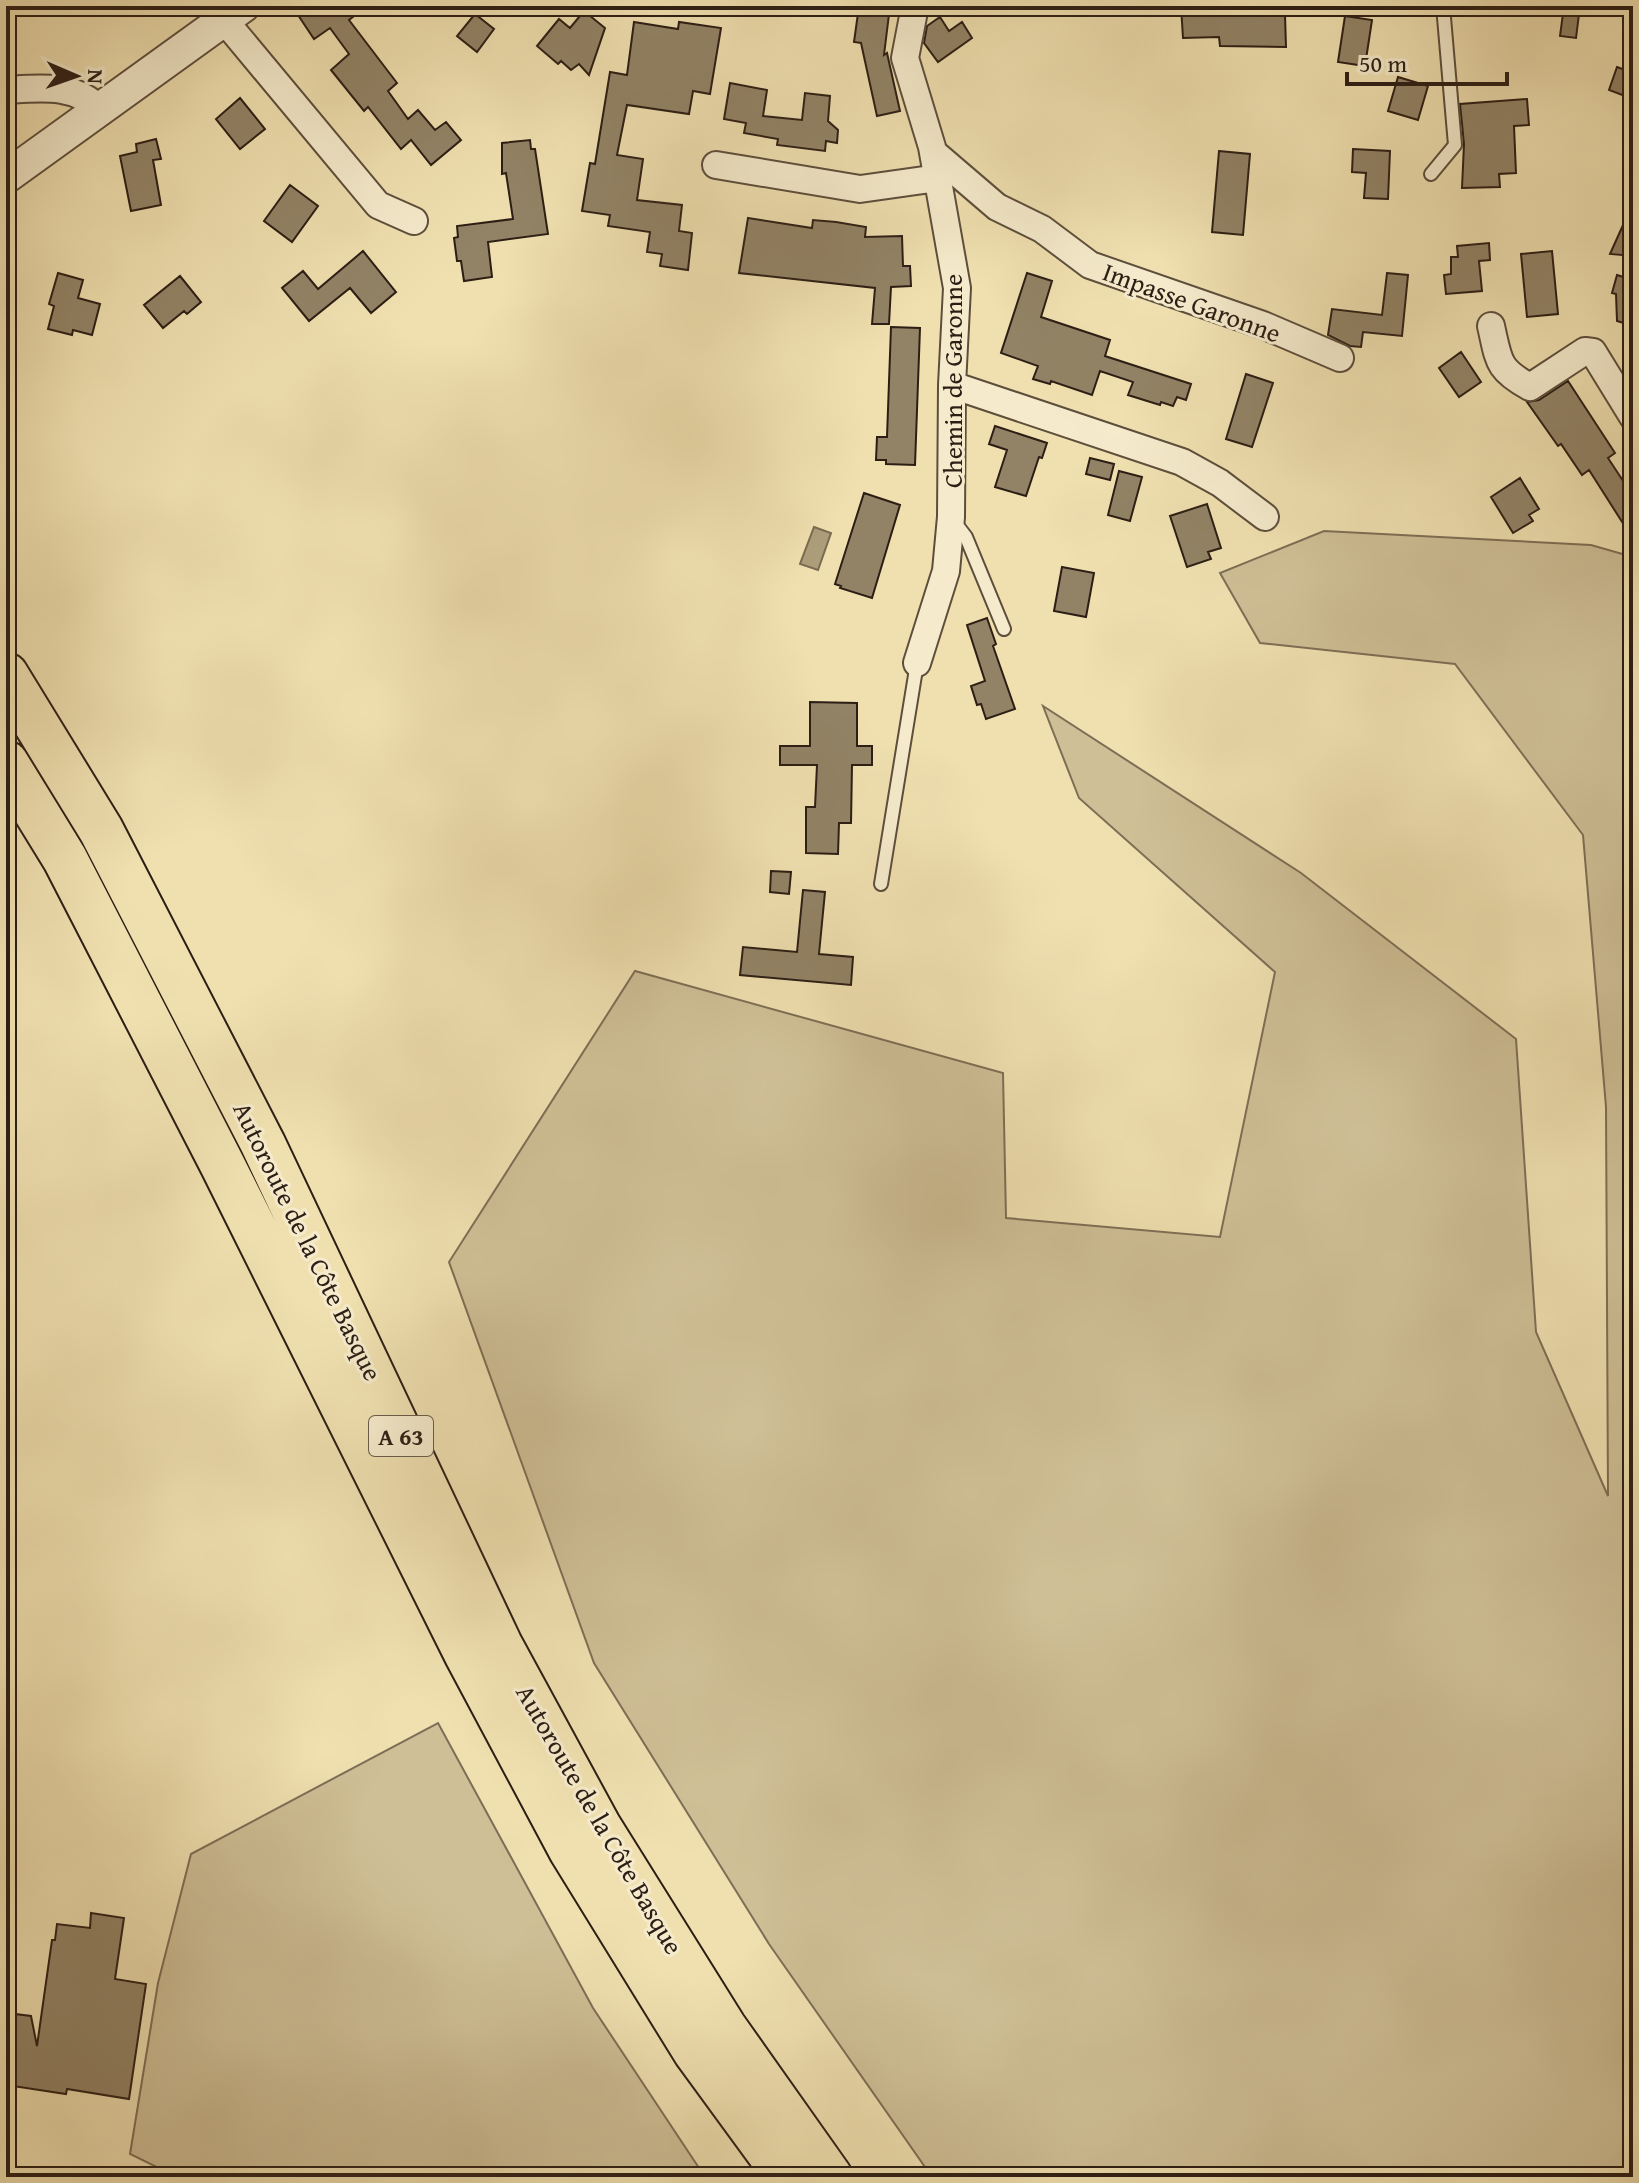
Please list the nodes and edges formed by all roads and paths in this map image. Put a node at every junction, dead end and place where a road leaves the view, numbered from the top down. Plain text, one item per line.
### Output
1 (915, 6) edge
2 (1443, 6) edge
3 (234, 13) edge
4 (6, 90) edge
5 (100, 110) junction
6 (716, 165) dead end
7 (936, 166) junction
8 (1431, 174) dead end
9 (6, 177) edge
10 (414, 221) dead end
11 (1491, 326) dead end
12 (1340, 358) dead end
13 (952, 385) junction
14 (1633, 417) edge
15 (951, 517) junction
16 (1265, 517) dead end
17 (1004, 629) dead end
18 (917, 663) joint
19 (6, 675) edge
20 (6, 763) edge
21 (881, 884) dead end
22 (787, 2177) edge
23 (830, 2177) edge

1 - 7 street, Chemin de Garonne
2 - 8 lane
3 - 5 street
3 - 10 street
4 - 5 street
5 - 9 street
6 - 7 street
7 - 12 street, Impasse Garonne
7 - 13 street, Chemin de Garonne
11 - 14 street
13 - 15 street, Chemin de Garonne
13 - 16 street
15 - 17 lane
15 - 18 street, Chemin de Garonne
18 - 21 lane
19 - 23 highway, Autoroute de la Côte Basque / A 63
20 - 22 highway, Autoroute de la Côte Basque / A 63

